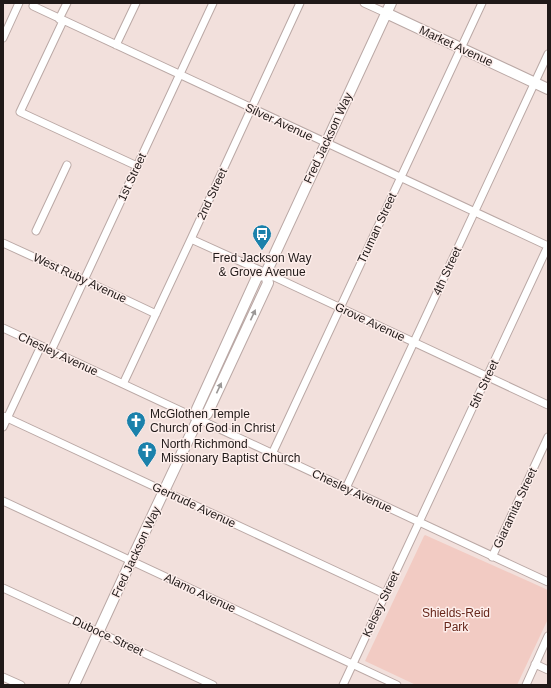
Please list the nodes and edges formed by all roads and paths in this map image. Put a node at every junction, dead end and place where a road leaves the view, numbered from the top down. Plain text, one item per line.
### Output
1 (19, 3) edge
2 (67, 3) edge
3 (136, 3) edge
4 (213, 3) edge
5 (300, 3) edge
6 (364, 3) edge
7 (391, 3) edge
8 (482, 3) edge
9 (33, 6) dead end
10 (386, 13) junction
11 (61, 20) junction
12 (3, 37) edge
13 (116, 46) junction
14 (461, 49) junction
15 (548, 54) edge
16 (179, 75) junction
17 (535, 83) junction
18 (548, 89) edge
19 (251, 109) junction
20 (326, 144) junction
21 (67, 165) dead end
22 (137, 166) junction
23 (400, 178) junction
24 (474, 212) junction
25 (36, 231) dead end
26 (191, 239) junction
27 (3, 243) edge
28 (548, 246) edge
29 (266, 273) junction
30 (84, 280) junction
31 (340, 308) junction
32 (156, 314) junction
33 (3, 328) edge
34 (414, 342) junction
35 (41, 346) junction
36 (51, 350) junction
37 (487, 377) junction
38 (123, 384) junction
39 (548, 406) edge
40 (5, 417) edge
41 (198, 419) junction
42 (3, 427) edge
43 (548, 437) edge
44 (272, 454) junction
45 (346, 488) junction
46 (164, 491) junction
47 (3, 501) edge
48 (419, 522) junction
49 (492, 556) junction
50 (131, 561) junction
51 (548, 582) edge
52 (3, 588) edge
53 (386, 594) junction
54 (98, 632) junction
55 (548, 636) edge
56 (353, 664) junction
57 (536, 664) junction
58 (548, 670) edge
59 (3, 677) edge
60 (21, 685) edge
61 (74, 685) edge
62 (213, 685) edge
63 (343, 685) edge
64 (397, 685) edge
65 (526, 685) edge

1 - 12 street
2 - 11 street
3 - 13 street
4 - 16 street, 1st Street
5 - 19 street, 2nd Street
6 - 10 street, Market Avenue
7 - 10 street, Fred Jackson Way
8 - 14 street, Truman Street
9 - 11 street, Silver Avenue
10 - 14 street, Market Avenue
10 - 20 street, Fred Jackson Way
11 - 13 street, Silver Avenue
11 - 22 street
13 - 16 street, Silver Avenue
14 - 17 street, Market Avenue
14 - 23 street, Truman Street
15 - 17 street, 4th Street
16 - 19 street, Silver Avenue
16 - 22 street, 1st Street
17 - 18 street, Market Avenue
17 - 24 street, 4th Street
19 - 20 street, Silver Avenue
19 - 26 street, 2nd Street
20 - 23 street, Silver Avenue
20 - 29 street, Fred Jackson Way
21 - 25 street
22 - 30 street, 1st Street
23 - 24 street, Silver Avenue
23 - 31 street, Truman Street
24 - 28 street, Silver Avenue
24 - 34 street, 4th Street
26 - 29 street, Grove Avenue
26 - 32 street, 2nd Street
27 - 30 street, West Ruby Avenue
28 - 37 street, 5th Street
29 - 31 street, Grove Avenue
29 - 41 street, Fred Jackson Way
30 - 32 street, West Ruby Avenue
30 - 36 street, 1st Street
31 - 34 street, Grove Avenue
31 - 44 street, Truman Street
32 - 38 street, 2nd Street
33 - 35 street, Chesley Avenue
34 - 37 street, Grove Avenue
34 - 45 street, 4th Street
35 - 36 street, Chesley Avenue
35 - 40 street
36 - 38 street, Chesley Avenue
37 - 39 street, Grove Avenue
37 - 48 street, 5th Street
38 - 41 street, Chesley Avenue
40 - 42 street
40 - 46 street, Gertrude Avenue
41 - 44 street, Chesley Avenue
41 - 46 street, Fred Jackson Way
43 - 49 street, Giaramita Street
44 - 45 street, Chesley Avenue
45 - 48 street, Chesley Avenue
46 - 50 street, Fred Jackson Way
46 - 53 street, Gertrude Avenue
47 - 50 street, Alamo Avenue
48 - 49 street, Chesley Avenue
48 - 53 street, Kelsey Street
49 - 51 street, Chesley Avenue
50 - 54 street, Fred Jackson Way
50 - 56 street, Alamo Avenue
52 - 54 street, Duboce Street
53 - 56 street, Kelsey Street
54 - 61 street, Fred Jackson Way
54 - 62 street, Duboce Street
55 - 57 street
56 - 63 street, Kelsey Street
56 - 64 street, Alamo Avenue
57 - 58 street
57 - 65 street
59 - 60 street

